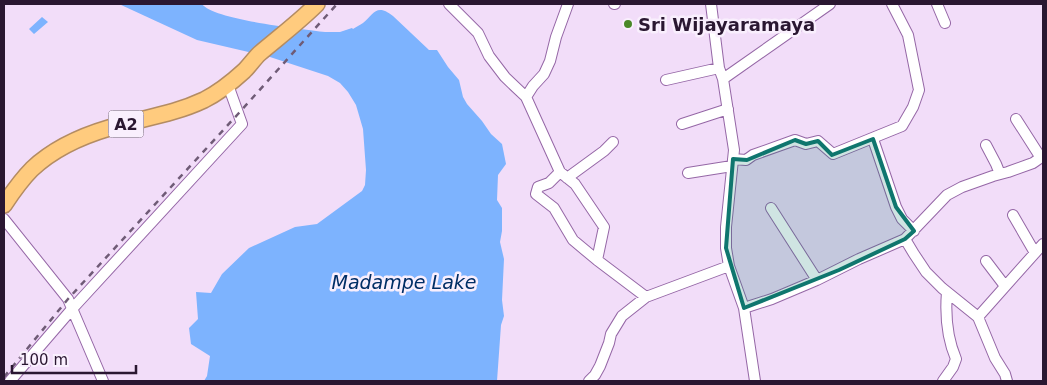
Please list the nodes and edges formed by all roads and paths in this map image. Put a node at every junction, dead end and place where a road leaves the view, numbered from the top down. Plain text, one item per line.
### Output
1 (449, 4) edge
2 (568, 4) edge
3 (712, 4) edge
4 (830, 4) edge
5 (892, 4) edge
6 (938, 4) edge
7 (312, 9) edge
8 (945, 23) dead end
9 (720, 68) junction
10 (723, 79) junction
11 (666, 80) dead end
12 (228, 85) junction
13 (526, 97) junction
14 (728, 109) junction
15 (1016, 119) dead end
16 (682, 124) dead end
17 (873, 139) junction
18 (613, 142) dead end
19 (986, 145) dead end
20 (1042, 157) edge
21 (733, 163) junction
22 (688, 173) dead end
23 (1000, 174) junction
24 (563, 175) junction
25 (4, 205) edge
26 (771, 208) dead end
27 (1013, 215) dead end
28 (4, 219) edge
29 (914, 231) junction
30 (905, 239) junction
31 (1043, 244) edge
32 (1035, 252) junction
33 (597, 260) junction
34 (986, 261) dead end
35 (729, 266) junction
36 (817, 280) junction
37 (1005, 286) junction
38 (946, 292) junction
39 (646, 297) junction
40 (744, 308) junction
41 (72, 309) junction
42 (978, 317) junction
43 (10, 381) edge
44 (103, 381) edge
45 (589, 381) edge
46 (755, 381) edge
47 (943, 381) edge
48 (1007, 381) edge

1 - 13 street
2 - 13 street
3 - 9 street
4 - 10 street
5 - 17 street
6 - 8 street
7 - 12 highway, A2
9 - 10 street
9 - 11 street
10 - 14 street
12 - 25 highway, A2
12 - 41 street
13 - 24 street
14 - 16 street
14 - 21 street
15 - 20 street
17 - 21 street
17 - 29 street
18 - 24 street
19 - 23 street
20 - 23 street
21 - 22 street
21 - 35 street
23 - 29 street
24 - 33 street
24 - 33 street
26 - 36 street
27 - 32 street
28 - 41 street
29 - 30 street
30 - 36 street
30 - 38 street
31 - 32 street
32 - 37 street
33 - 39 street
34 - 37 street
35 - 39 street
35 - 40 street
36 - 40 street
37 - 42 street
38 - 42 street
38 - 47 street
39 - 45 street
40 - 46 street
41 - 43 street
41 - 44 street
42 - 48 street

